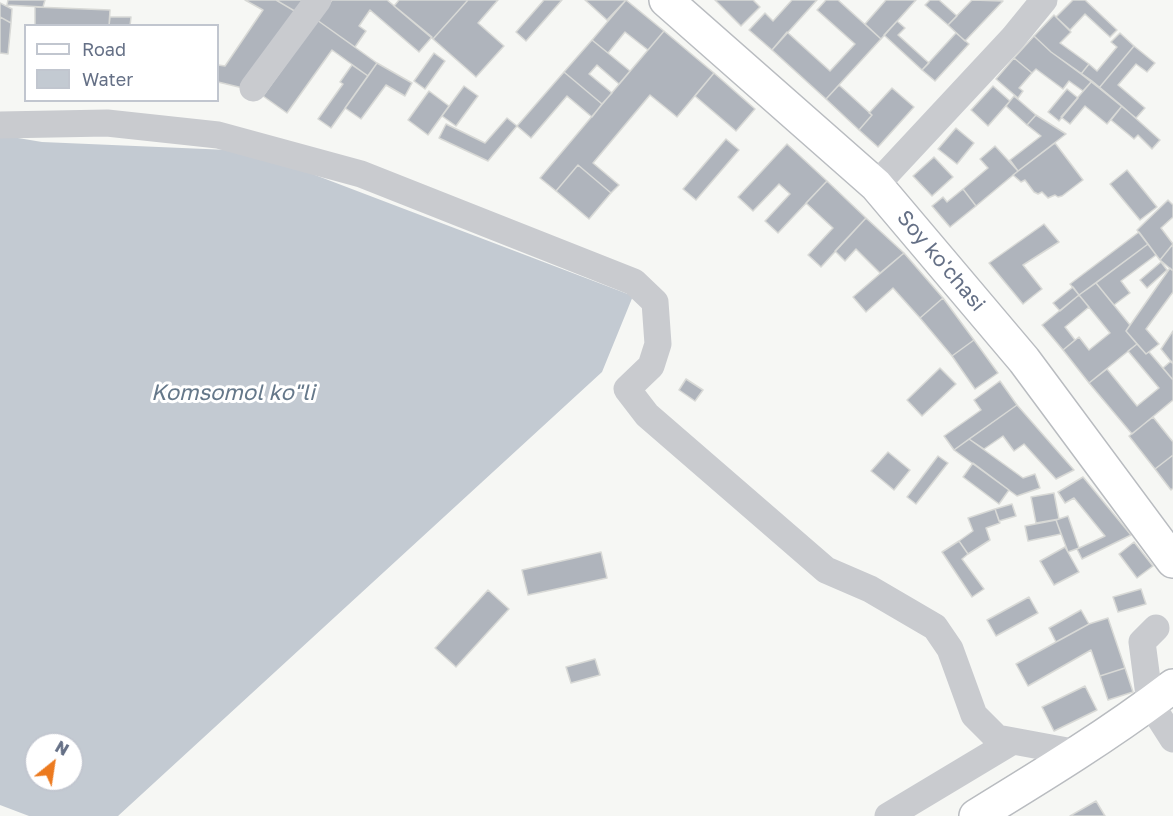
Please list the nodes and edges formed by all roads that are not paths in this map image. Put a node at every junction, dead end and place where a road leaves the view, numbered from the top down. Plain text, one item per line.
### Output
1 (318, 0) edge
2 (666, 0) edge
3 (1044, 0) edge
4 (252, 88) dead end
5 (0, 125) edge
6 (876, 185) junction
7 (1171, 552) edge
8 (1156, 628) dead end
9 (1161, 694) edge
10 (1173, 739) edge
11 (1013, 741) junction
12 (1078, 753) junction
13 (888, 816) edge
14 (975, 816) edge

1 - 4 lane
2 - 6 main road, Soy ko'chasi
3 - 6 lane
5 - 11 lane
6 - 7 main road, Soy ko'chasi
8 - 9 lane
9 - 10 lane
9 - 12 main road
11 - 12 lane
11 - 13 lane
12 - 14 main road

